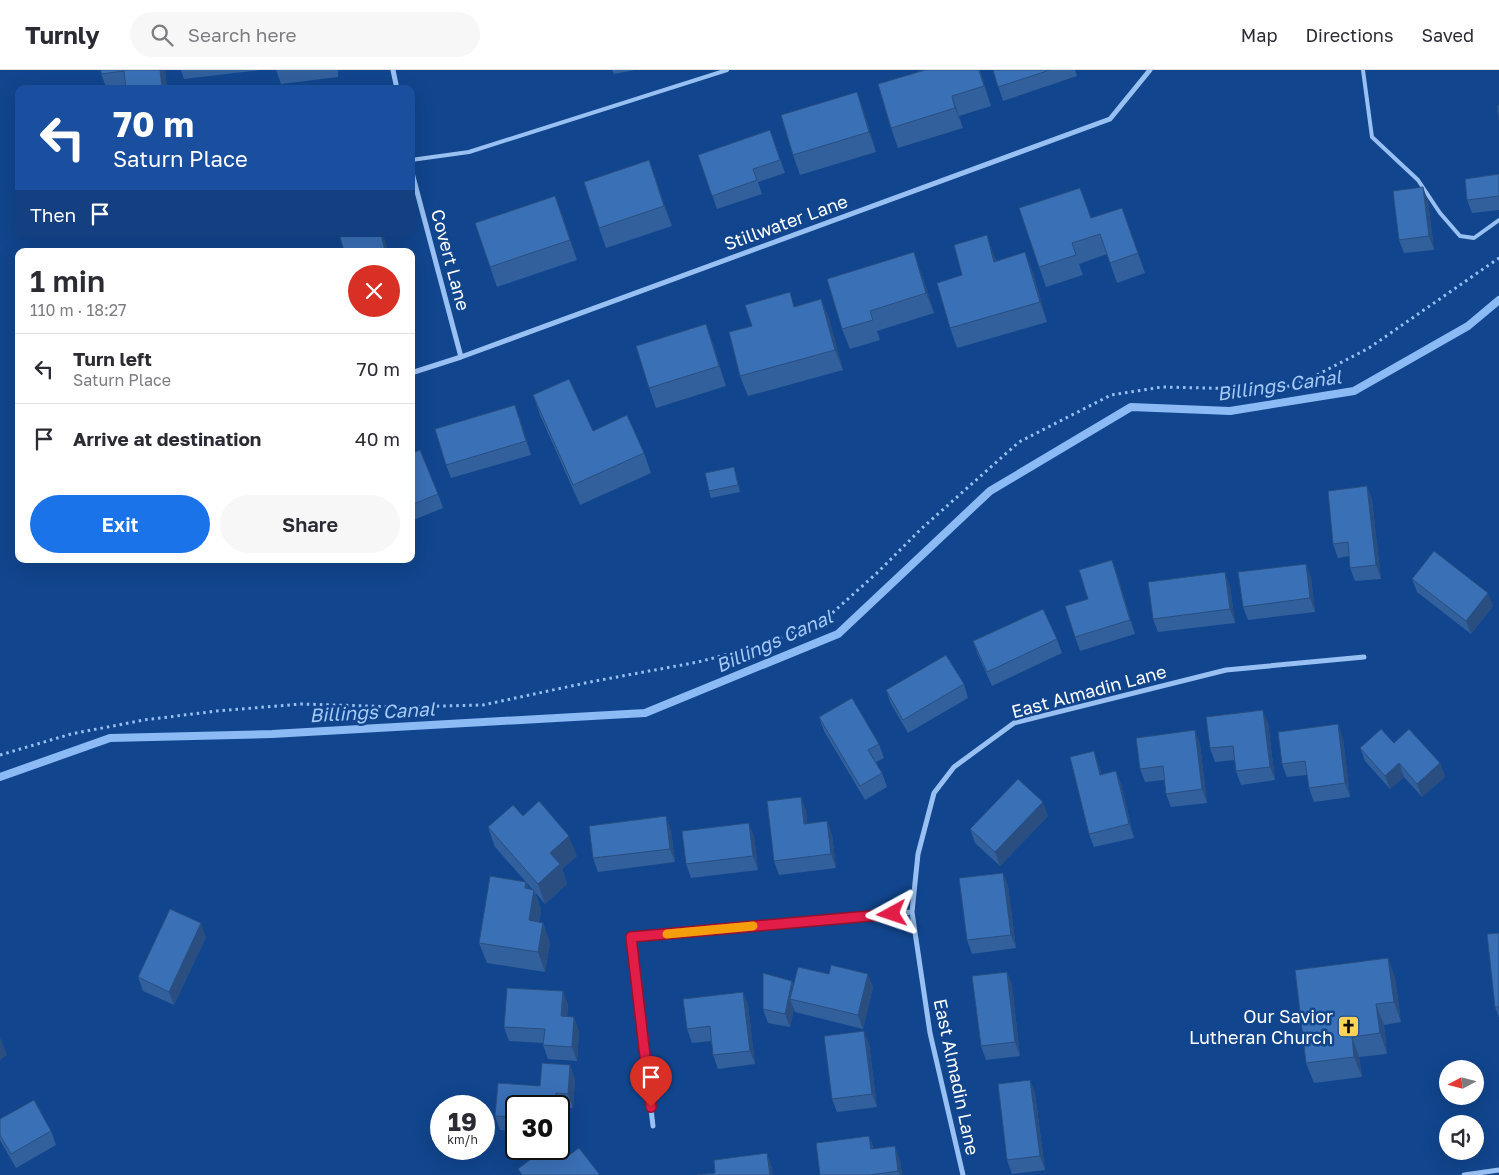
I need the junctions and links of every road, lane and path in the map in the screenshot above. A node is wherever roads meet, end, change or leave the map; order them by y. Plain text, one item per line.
1 (393, 70) edge
2 (727, 70) edge
3 (1150, 70) edge
4 (1363, 70) edge
5 (396, 85) edge
6 (415, 159) edge
7 (415, 184) edge
8 (1499, 220) edge
9 (1499, 258) edge
10 (461, 357) junction
11 (415, 372) edge
12 (1364, 657) dead end
13 (0, 755) edge
14 (912, 912) junction
15 (653, 1126) dead end
16 (1499, 1170) edge
17 (962, 1175) edge
18 (1464, 1175) edge

1 - 5 street
2 - 6 lane
3 - 10 street, Stillwater Lane
4 - 8 lane
7 - 10 street, Covert Lane
9 - 13 path
10 - 11 street, Stillwater Lane
12 - 14 street, East Almadin Lane
14 - 15 street
14 - 17 street, East Almadin Lane
16 - 18 street

